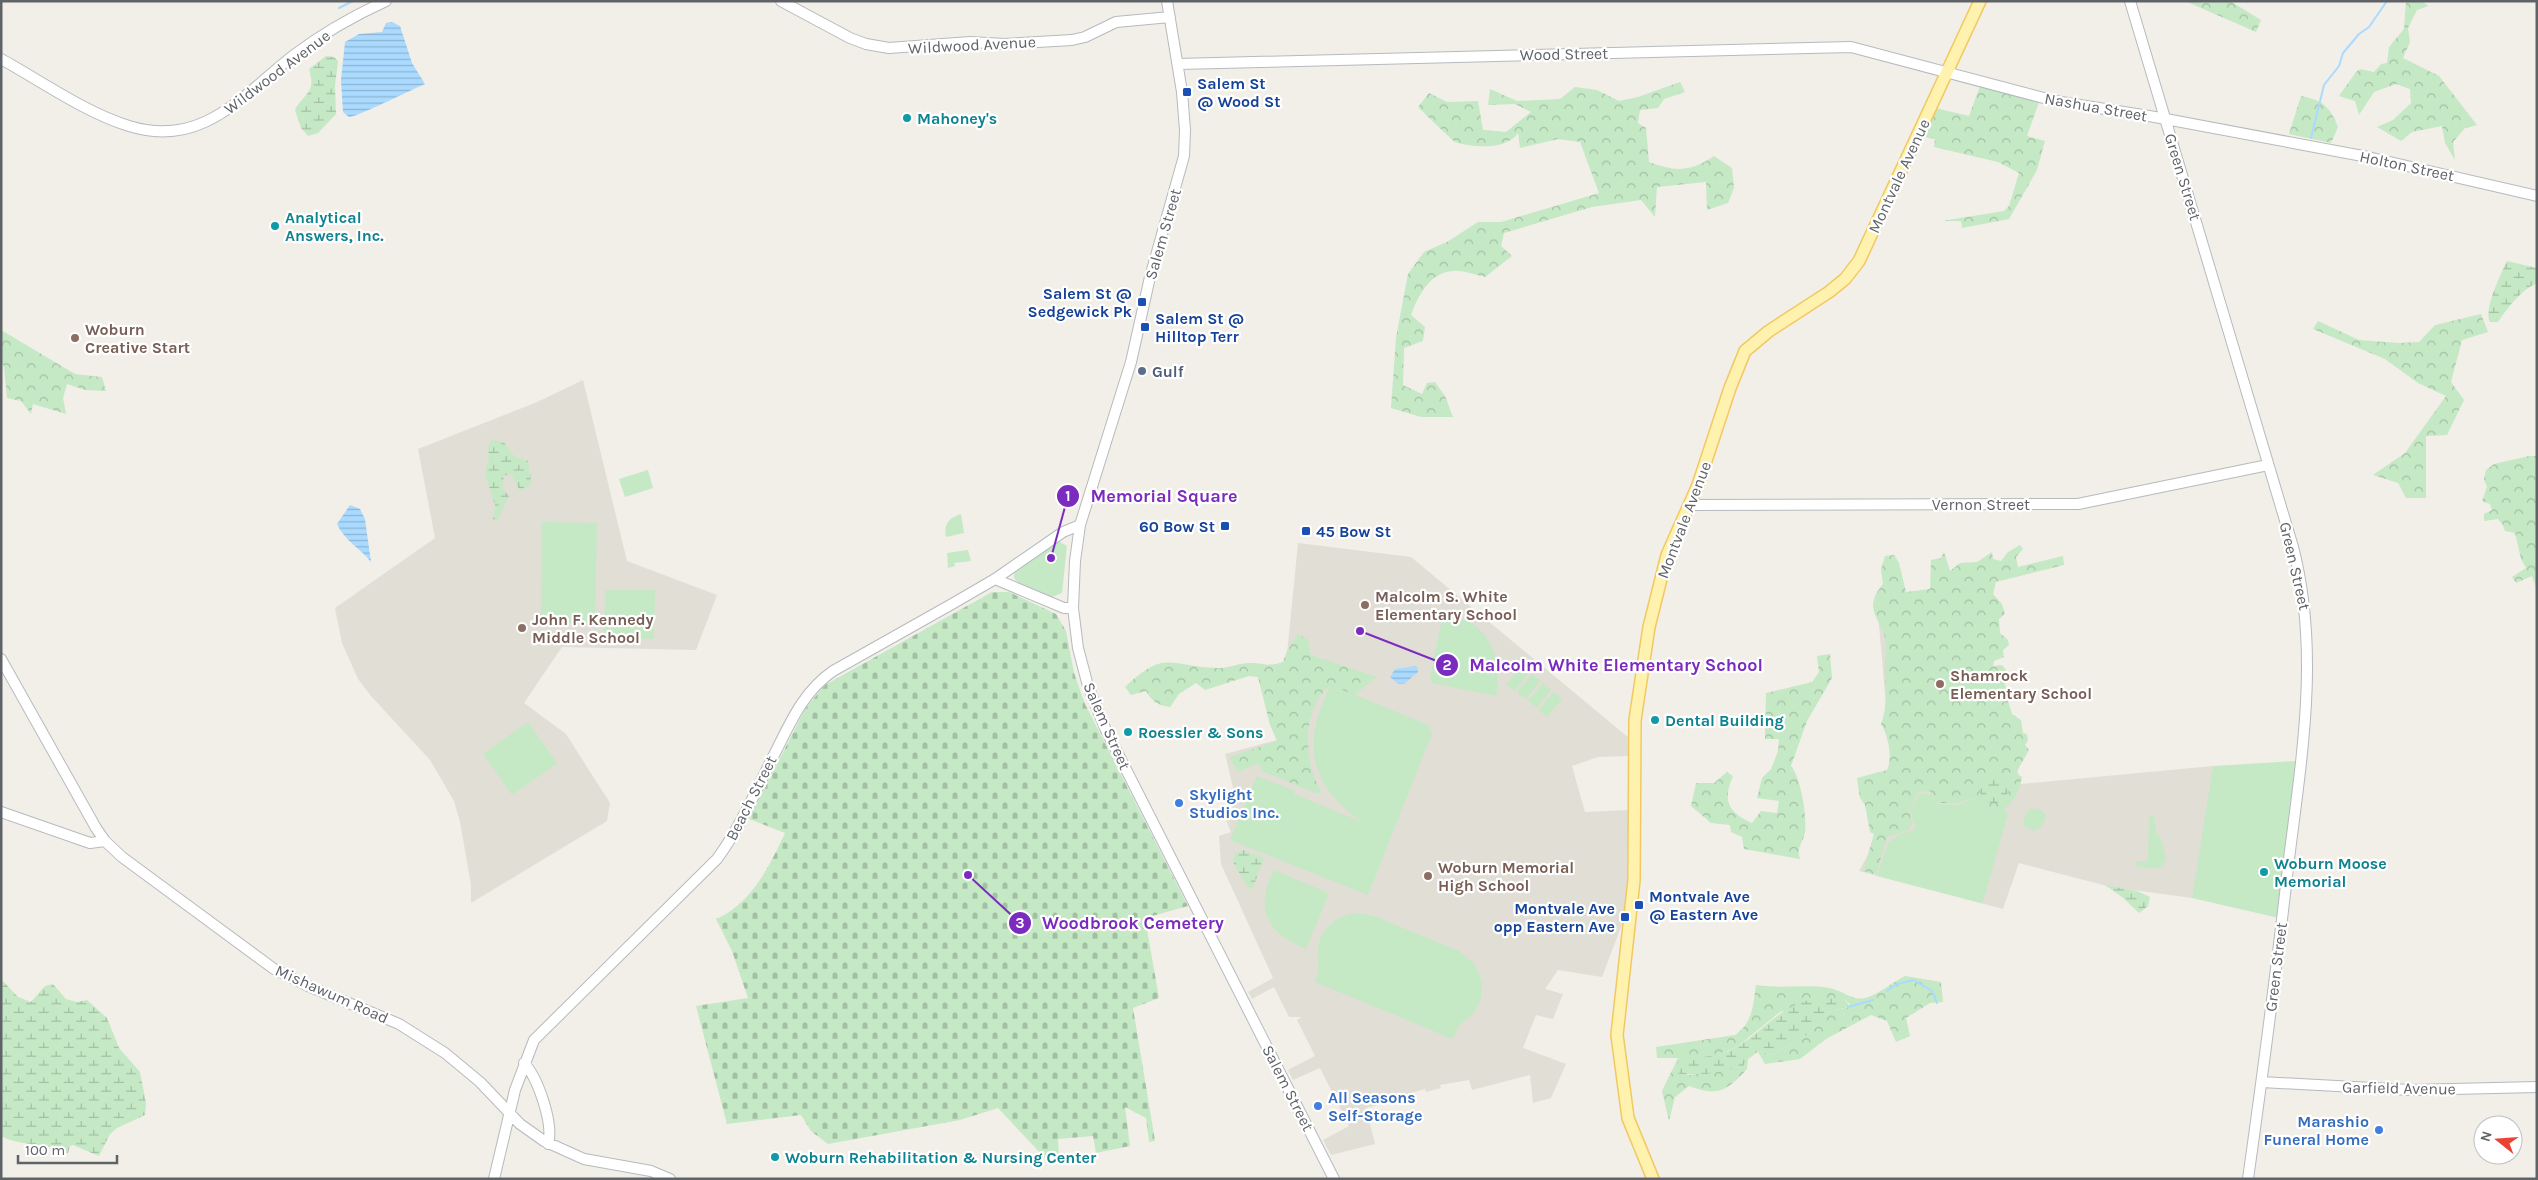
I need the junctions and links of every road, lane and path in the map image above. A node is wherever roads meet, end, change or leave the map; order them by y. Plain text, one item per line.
1 (386, 1) edge
2 (781, 1) edge
3 (1167, 1) edge
4 (1980, 1) edge
5 (2130, 1) edge
6 (1170, 17) junction
7 (1, 59) edge
8 (1178, 64) junction
9 (1948, 72) junction
10 (2164, 119) junction
11 (2276, 140) joint
12 (2537, 196) edge
13 (2268, 465) junction
14 (1689, 505) junction
15 (1080, 525) junction
16 (994, 579) junction
17 (1073, 608) junction
18 (1, 659) edge
19 (1, 812) edge
20 (105, 841) junction
21 (524, 1063) junction
22 (2262, 1082) junction
23 (2537, 1087) edge
24 (509, 1114) junction
25 (548, 1144) junction
26 (494, 1179) edge
27 (670, 1179) edge
28 (1334, 1179) edge
29 (1653, 1179) edge
30 (2248, 1179) edge

1 - 7 street, Wildwood Avenue
2 - 6 street, Wildwood Avenue
3 - 6 street, Salem Street
4 - 9 main road, Montvale Avenue
5 - 10 street, Green Street
6 - 8 street, Salem Street
8 - 9 street, Wood Street
8 - 15 street, Salem Street
9 - 10 street, Nashua Street
9 - 14 main road, Montvale Avenue
10 - 11 street, Nashua Street
10 - 13 street, Green Street
11 - 12 street, Holton Street
13 - 14 street, Vernon Street
13 - 22 street, Green Street
14 - 29 main road, Montvale Avenue
15 - 16 street, Beach Street
15 - 17 street, Salem Street
16 - 17 street
16 - 21 street, Beach Street
17 - 28 street, Salem Street
18 - 20 street, Mishawum Road
19 - 20 street
20 - 24 street, Mishawum Road
21 - 24 street, Beach Street
21 - 25 street
22 - 23 street, Garfield Avenue
22 - 30 street, Green Street
24 - 25 street, Mishawum Road
24 - 26 street, Beach Street
25 - 27 street, Mishawum Road

